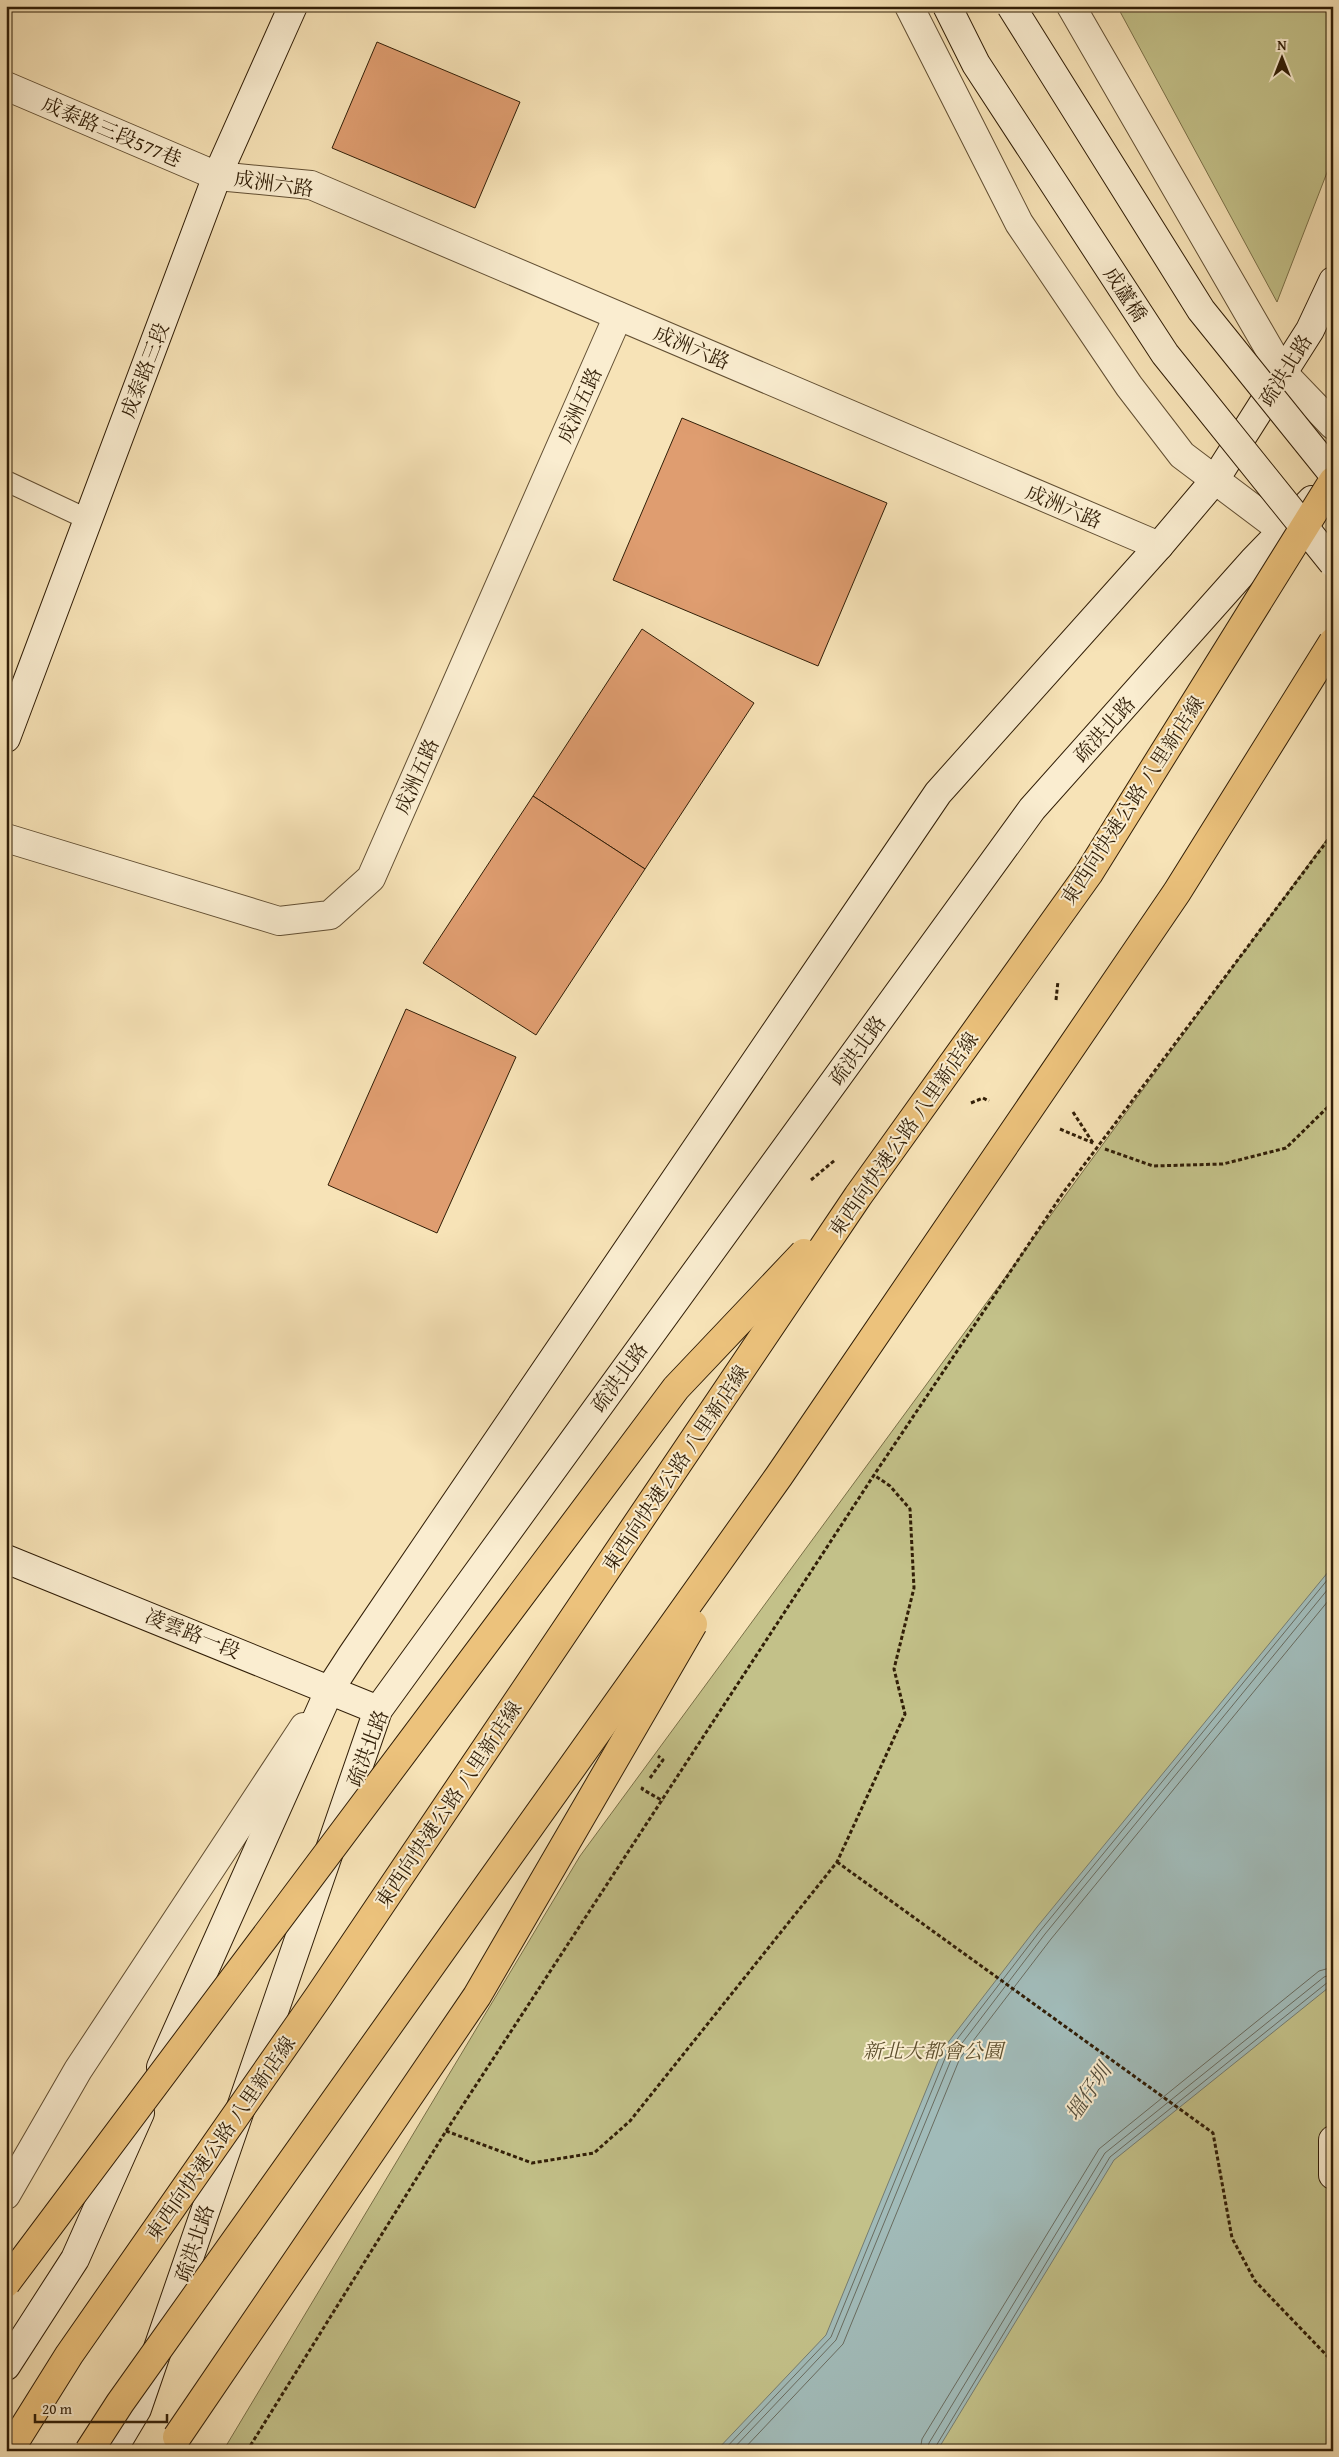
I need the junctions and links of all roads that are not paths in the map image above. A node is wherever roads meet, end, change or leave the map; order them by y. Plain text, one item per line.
1 (293, 6) edge
2 (908, 6) edge
3 (947, 6) edge
4 (1011, 6) edge
5 (1071, 6) edge
6 (6, 86) edge
7 (217, 176) junction
8 (1333, 281) edge
9 (618, 316) junction
10 (1283, 373) junction
11 (1333, 426) edge
12 (1333, 477) edge
13 (1214, 480) junction
14 (6, 481) edge
15 (87, 519) junction
16 (1283, 531) junction
17 (1159, 546) junction
18 (1333, 563) edge
19 (1333, 642) edge
20 (6, 738) edge
21 (6, 838) edge
22 (858, 1196) junction
23 (779, 1476) junction
24 (6, 1558) edge
25 (330, 1689) junction
26 (378, 1710) junction
27 (1333, 2140) edge
28 (1333, 2175) edge
29 (6, 2195) edge
30 (6, 2283) edge
31 (6, 2366) edge
32 (137, 2409) junction
33 (177, 2437) dead end
34 (9, 2451) edge
35 (89, 2451) edge
36 (112, 2451) edge
37 (128, 2451) edge

1 - 7 street, 成泰路三段
2 - 13 street
3 - 18 street, 成蘆橋, bridge
4 - 12 street, bridge
5 - 10 street
6 - 7 street, 成泰路三段577巷
7 - 9 street, 成洲六路
7 - 15 street, 成泰路三段
8 - 10 street, 疏洪北路
9 - 17 street, 成洲六路
9 - 21 street, 成洲五路
10 - 11 street
10 - 13 street, 疏洪北路
12 - 16 street, 疏洪北路
12 - 22 highway, 東西向快速公路 八里新店線, bridge
13 - 16 street
13 - 17 street, 疏洪北路
14 - 15 lane
15 - 20 street, 成泰路三段
16 - 26 street, 疏洪北路
17 - 25 street, 疏洪北路
19 - 23 highway, bridge
22 - 30 highway, bridge
22 - 34 highway, 東西向快速公路 八里新店線, bridge
23 - 33 highway, bridge
23 - 35 highway, bridge
24 - 25 street, 凌雲路一段
25 - 26 street, 凌雲路一段
25 - 29 street, 疏洪北路
25 - 31 street, 疏洪北路
26 - 32 street, 疏洪北路
27 - 28 street
32 - 36 street, 疏洪北路
32 - 37 lane, 疏洪北路

